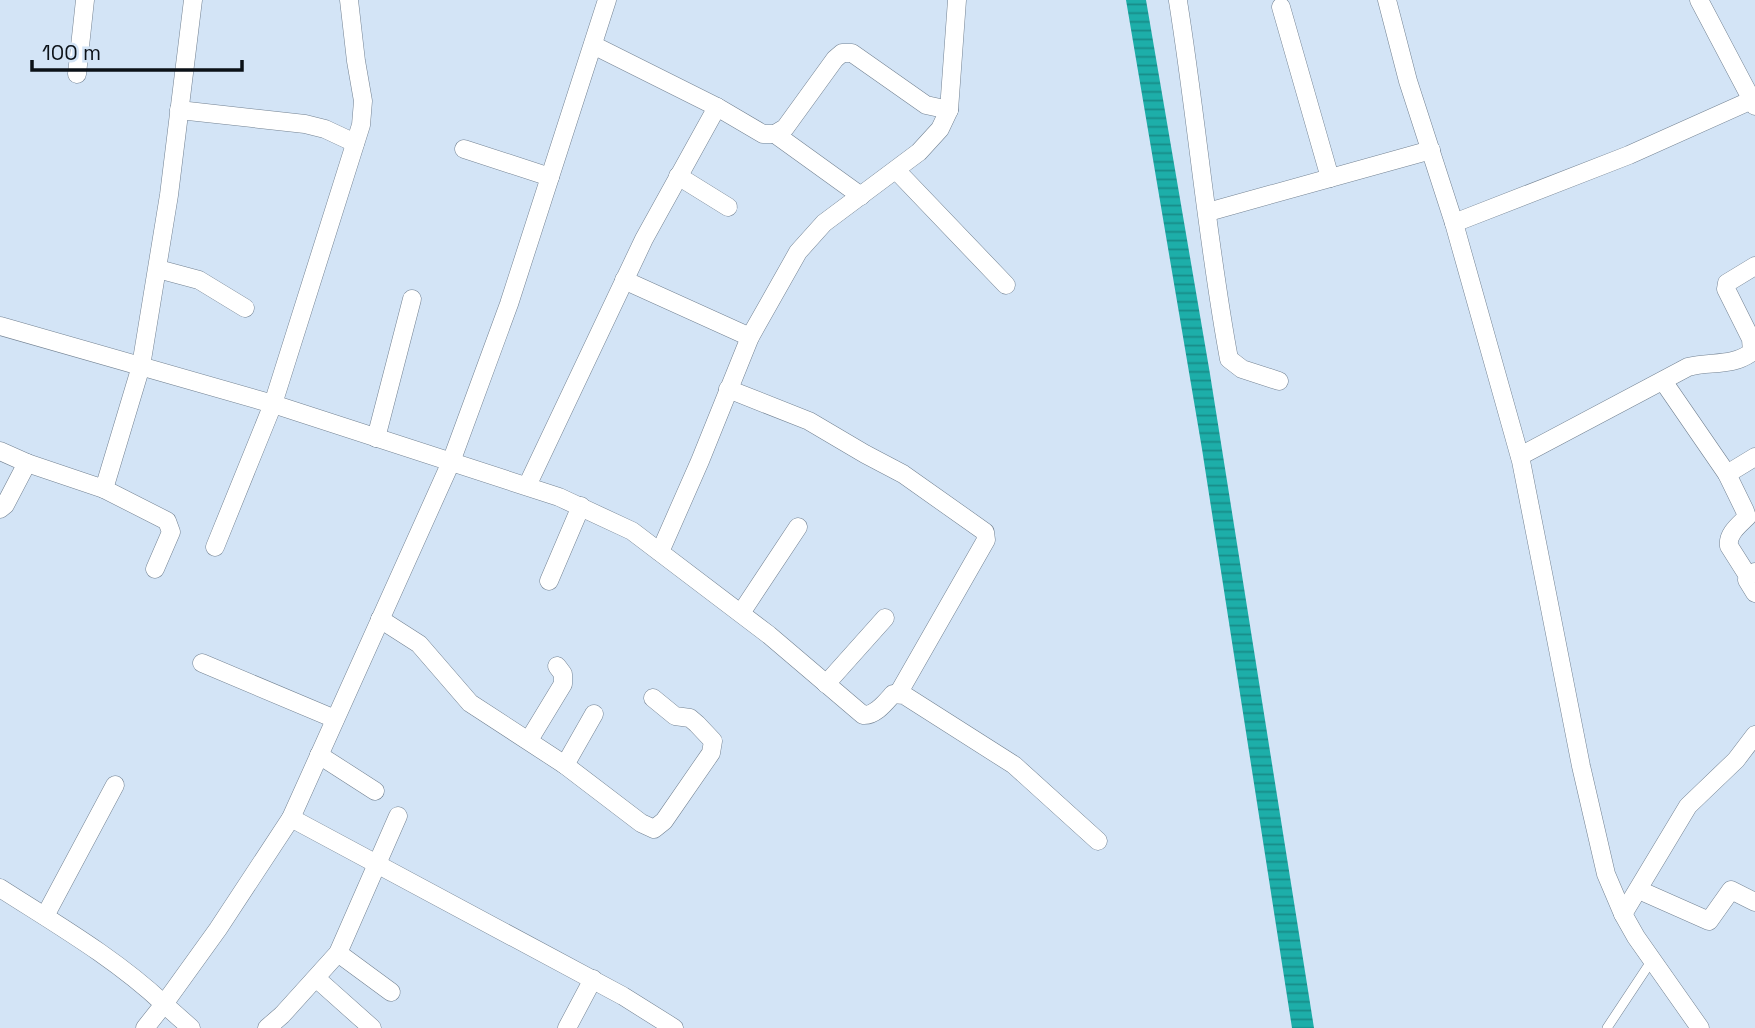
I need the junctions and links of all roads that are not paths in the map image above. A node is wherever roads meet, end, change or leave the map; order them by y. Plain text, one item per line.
1 (85, 0) edge
2 (193, 0) edge
3 (349, 0) edge
4 (607, 0) edge
5 (957, 0) edge
6 (1387, 0) edge
7 (1699, 0) edge
8 (1178, 1) edge
9 (1281, 7) dead end
10 (593, 45) junction
11 (77, 74) dead end
12 (1754, 103) edge
13 (717, 107) junction
14 (179, 110) junction
15 (949, 110) junction
16 (775, 134) junction
17 (355, 143) junction
18 (464, 149) dead end
19 (1431, 150) junction
20 (896, 170) junction
21 (678, 176) junction
22 (550, 177) junction
23 (1330, 178) junction
24 (861, 196) junction
25 (727, 207) dead end
26 (1208, 212) junction
27 (1454, 223) junction
28 (1755, 266) edge
29 (158, 269) junction
30 (624, 280) junction
31 (1006, 285) dead end
32 (412, 299) dead end
33 (245, 308) dead end
34 (0, 326) edge
35 (750, 337) junction
36 (141, 366) junction
37 (1279, 381) dead end
38 (1664, 381) junction
39 (728, 389) junction
40 (273, 404) junction
41 (376, 438) junction
42 (0, 451) edge
43 (1520, 456) junction
44 (1755, 457) edge
45 (451, 462) junction
46 (27, 463) junction
47 (1727, 474) junction
48 (527, 486) junction
49 (104, 488) junction
50 (580, 506) junction
51 (0, 509) edge
52 (1751, 515) edge
53 (798, 527) dead end
54 (215, 547) dead end
55 (660, 552) junction
56 (155, 569) dead end
57 (1753, 580) edge
58 (550, 581) dead end
59 (741, 613) junction
60 (886, 618) dead end
61 (380, 619) junction
62 (202, 663) dead end
63 (557, 666) dead end
64 (826, 684) junction
65 (898, 694) junction
66 (653, 698) dead end
67 (593, 714) dead end
68 (335, 719) junction
69 (529, 740) junction
70 (1754, 740) edge
71 (319, 755) junction
72 (565, 765) junction
73 (115, 785) dead end
74 (375, 791) dead end
75 (398, 816) dead end
76 (291, 818) junction
77 (1098, 841) dead end
78 (376, 864) junction
79 (0, 888) edge
80 (1639, 890) junction
81 (1755, 902) edge
82 (1623, 914) junction
83 (45, 916) junction
84 (338, 953) junction
85 (1652, 960) junction
86 (317, 979) junction
87 (593, 979) junction
88 (391, 992) dead end
89 (164, 1004) junction
90 (145, 1028) edge
91 (191, 1028) edge
92 (267, 1028) edge
93 (372, 1028) edge
94 (567, 1028) edge
95 (674, 1028) edge
96 (1607, 1028) edge
97 (1700, 1028) edge

1 - 11 street
2 - 14 street
3 - 17 street
4 - 10 street
5 - 15 street
6 - 19 street
7 - 12 street
8 - 26 street
9 - 23 street
10 - 13 street
10 - 22 street
12 - 27 street
13 - 16 street
13 - 21 street
14 - 17 street
14 - 29 street
15 - 16 street
15 - 20 street
16 - 24 street
17 - 40 street
18 - 22 street
19 - 23 street
19 - 27 street
20 - 24 street
20 - 31 street
21 - 25 street
21 - 30 street
22 - 45 street
23 - 26 street
24 - 35 street
26 - 37 street
27 - 43 street
28 - 38 street
29 - 33 street
29 - 36 street
30 - 35 street
30 - 48 street
32 - 41 street
34 - 36 street
35 - 39 street
36 - 40 street
36 - 49 street
38 - 43 street
38 - 47 street
39 - 55 street
39 - 65 street
40 - 41 street
40 - 54 street
41 - 45 street
42 - 46 street
43 - 82 street
44 - 47 street
45 - 48 street
45 - 61 street
46 - 49 street
46 - 51 street
47 - 52 street
48 - 50 street
49 - 56 street
50 - 55 street
50 - 58 street
52 - 57 street
53 - 59 street
55 - 59 street
59 - 64 street
60 - 64 street
61 - 68 street
61 - 69 street
62 - 68 street
63 - 69 street
64 - 65 street
65 - 77 street
66 - 72 street
67 - 72 street
68 - 71 street
69 - 72 street
70 - 80 street
71 - 74 street
71 - 76 street
73 - 83 street
75 - 78 street
76 - 78 street
76 - 89 street
78 - 84 street
78 - 87 street
79 - 83 street
80 - 81 street
80 - 82 street
82 - 85 street
83 - 89 street
84 - 86 street
84 - 88 street
85 - 96 lane
85 - 97 street
86 - 92 street
86 - 93 street
87 - 94 street
87 - 95 street
89 - 90 street
89 - 91 street

